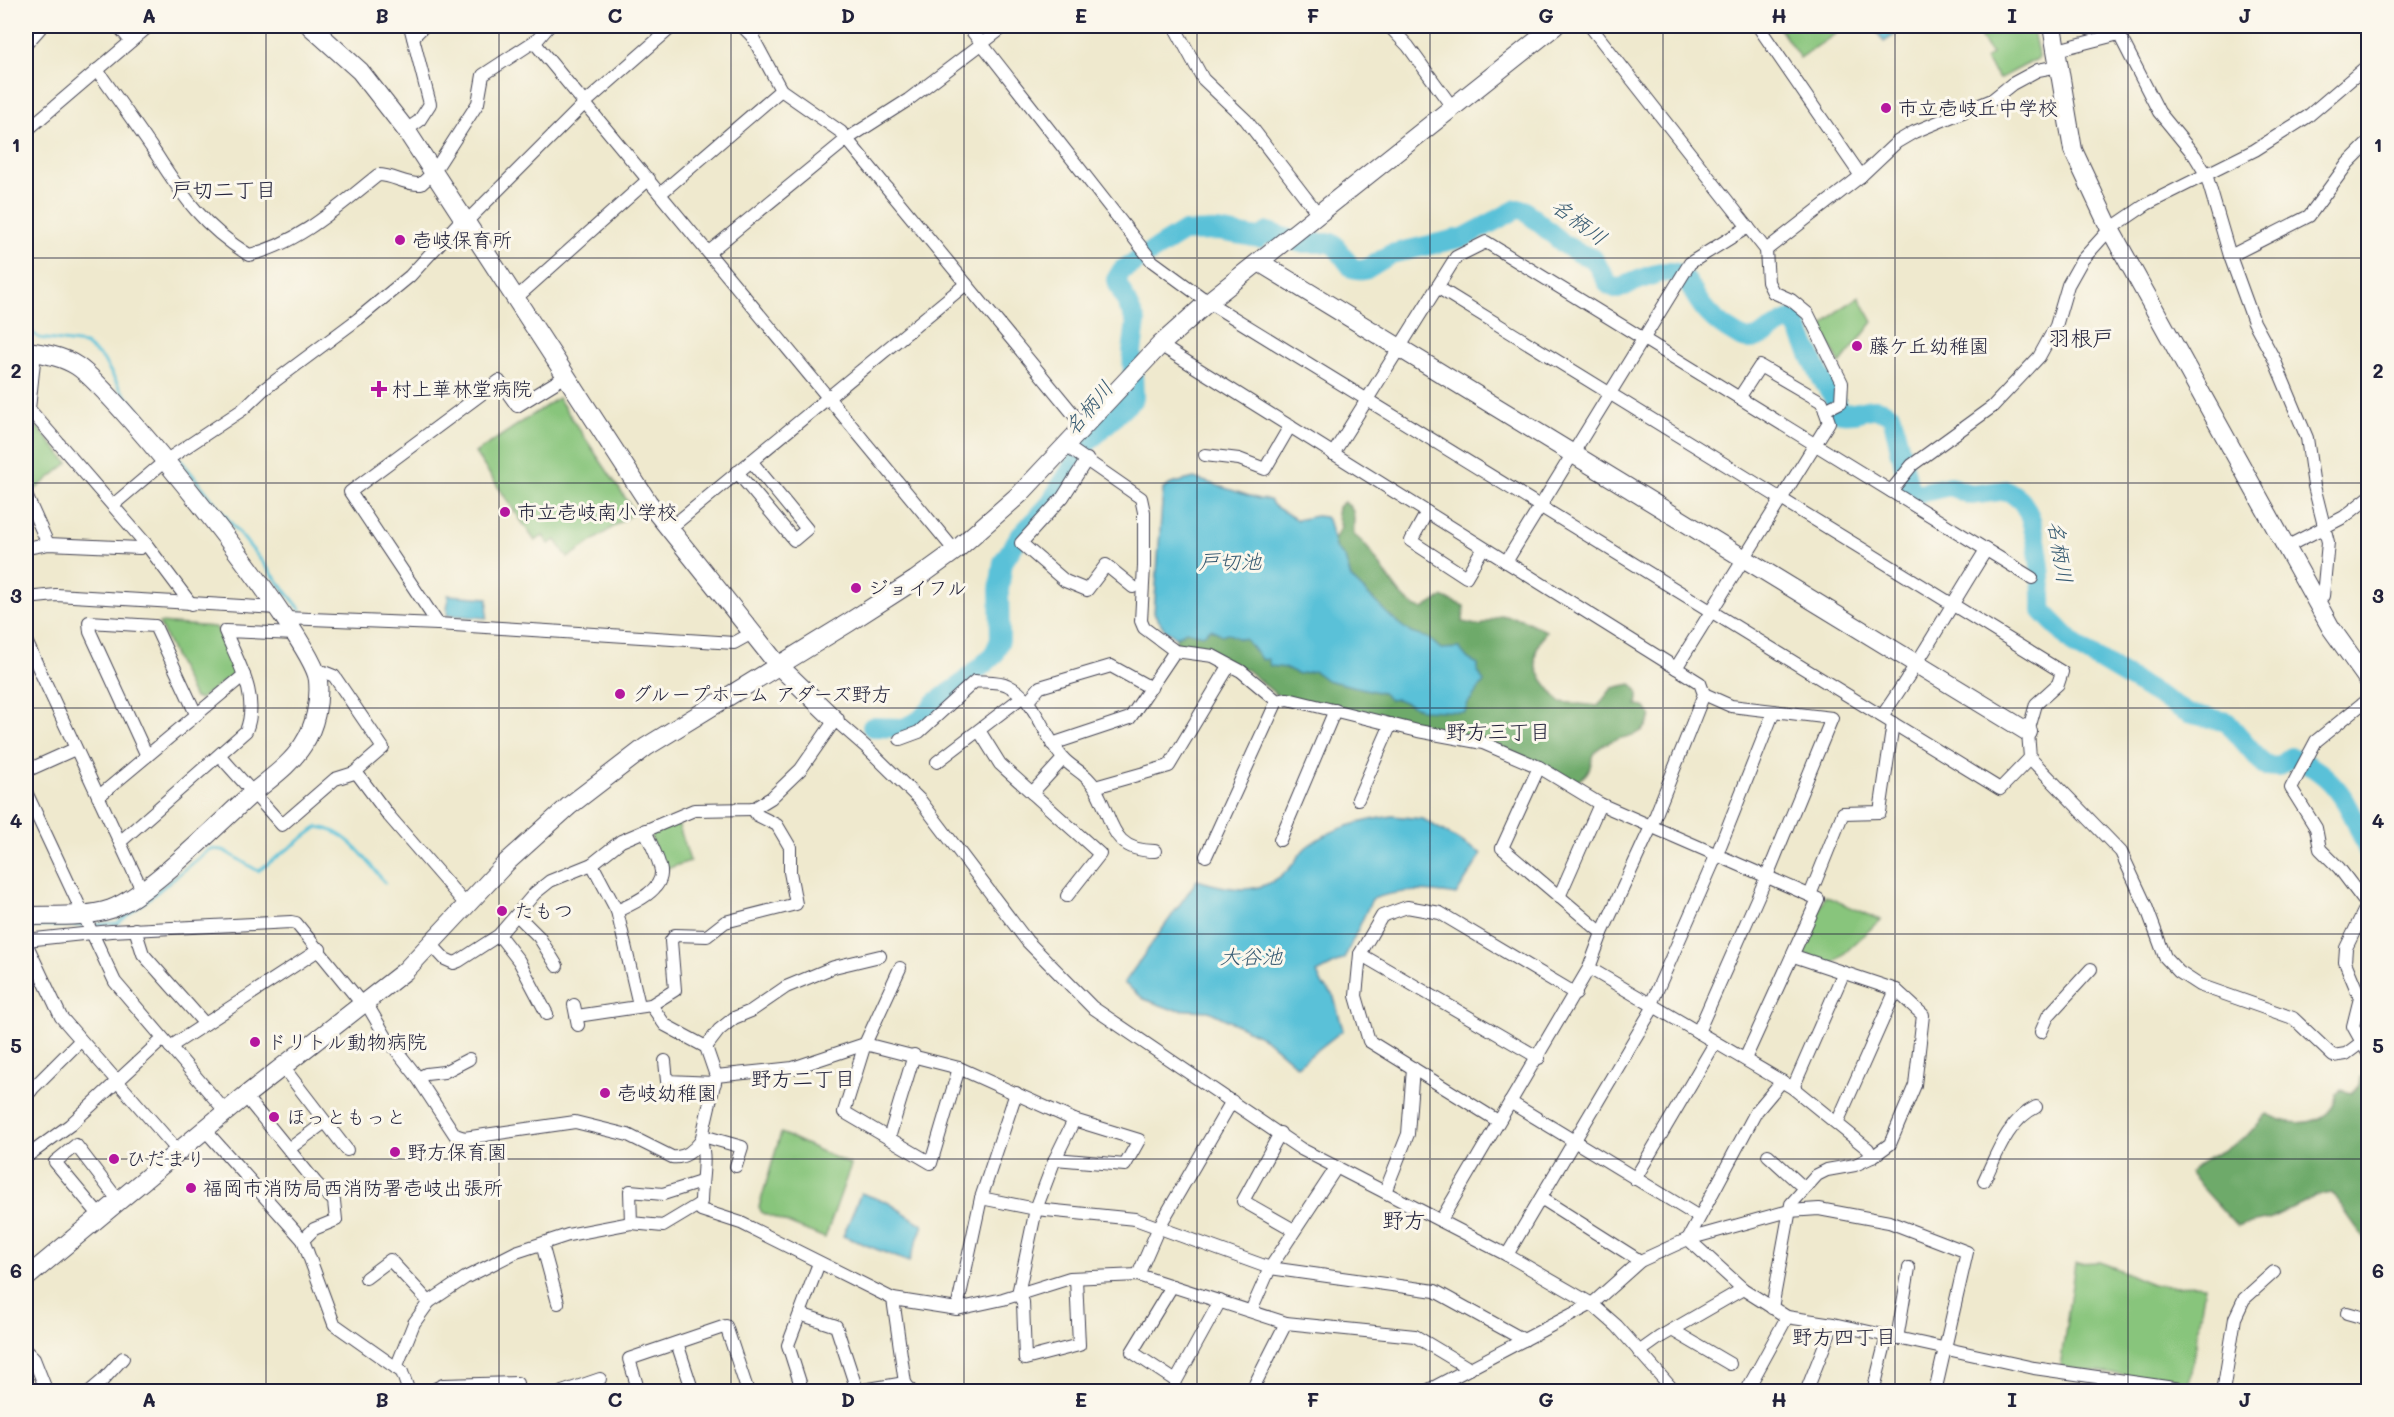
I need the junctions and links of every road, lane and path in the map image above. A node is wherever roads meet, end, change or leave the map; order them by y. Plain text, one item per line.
1 (42, 26) edge
2 (118, 26) edge
3 (149, 26) edge
4 (310, 26) edge
5 (424, 26) edge
6 (549, 26) edge
7 (673, 26) edge
8 (742, 26) edge
9 (968, 26) edge
10 (1005, 26) edge
11 (1174, 26) edge
12 (1389, 26) edge
13 (1555, 26) edge
14 (1590, 26) edge
15 (1758, 26) edge
16 (2052, 26) edge
17 (2129, 26) edge
18 (411, 31) edge
19 (755, 31) edge
20 (2119, 34) junction
21 (131, 41) junction
22 (534, 42) junction
23 (26, 44) edge
24 (982, 44) junction
25 (2058, 58) junction
26 (2368, 65) edge
27 (98, 70) junction
28 (781, 90) junction
29 (585, 103) junction
30 (1452, 106) junction
31 (406, 129) junction
32 (26, 131) edge
33 (847, 139) junction
34 (2368, 143) edge
35 (433, 173) junction
36 (2206, 174) junction
37 (1861, 176) junction
38 (649, 179) junction
39 (660, 194) junction
40 (1315, 218) junction
41 (464, 220) junction
42 (1748, 227) junction
43 (2110, 229) junction
44 (1766, 250) junction
45 (709, 252) junction
46 (2230, 256) junction
47 (1259, 262) junction
48 (966, 284) junction
49 (1437, 288) junction
50 (515, 299) junction
51 (1208, 303) junction
52 (1643, 339) junction
53 (1160, 345) junction
54 (1402, 347) junction
55 (30, 352) edge
56 (566, 376) junction
57 (1608, 393) junction
58 (827, 398) junction
59 (1739, 398) junction
60 (1368, 399) junction
61 (27, 409) edge
62 (1825, 410) junction
63 (1290, 426) junction
64 (1084, 427) junction
65 (1815, 444) junction
66 (1076, 452) junction
67 (1573, 452) junction
68 (1333, 453) junction
69 (1204, 455) dead end
70 (171, 457) junction
71 (751, 461) junction
72 (737, 472) junction
73 (1891, 492) junction
74 (26, 495) edge
75 (2368, 498) edge
76 (1781, 500) junction
77 (113, 505) junction
78 (1539, 505) junction
79 (1427, 513) junction
80 (669, 529) junction
81 (2323, 529) junction
82 (48, 544) junction
83 (146, 544) junction
84 (2288, 546) junction
85 (26, 548) edge
86 (1483, 548) junction
87 (1986, 550) junction
88 (955, 551) junction
89 (1743, 557) junction
90 (1506, 562) junction
91 (2032, 578) dead end
92 (1133, 587) dead end
93 (26, 598) edge
94 (2317, 600) junction
95 (191, 604) junction
96 (1951, 604) junction
97 (1712, 611) junction
98 (281, 613) junction
99 (438, 624) junction
100 (752, 633) junction
101 (296, 634) junction
102 (26, 641) edge
103 (1175, 651) junction
104 (1918, 664) junction
105 (778, 665) junction
106 (1229, 666) junction
107 (1676, 668) junction
108 (244, 675) junction
109 (317, 675) junction
110 (2368, 680) edge
111 (1151, 688) junction
112 (1704, 694) junction
113 (1025, 699) junction
114 (2368, 699) edge
115 (1277, 701) junction
116 (1335, 710) junction
117 (1774, 711) junction
118 (196, 714) junction
119 (1882, 716) junction
120 (835, 720) junction
121 (1893, 723) junction
122 (1391, 724) junction
123 (980, 732) junction
124 (2028, 732) junction
125 (900, 739) dead end
126 (1052, 744) junction
127 (75, 749) junction
128 (147, 756) junction
129 (220, 756) junction
130 (2030, 758) junction
131 (1064, 759) junction
132 (938, 762) dead end
133 (1539, 767) junction
134 (26, 771) edge
135 (356, 772) junction
136 (1095, 787) junction
137 (26, 792) edge
138 (252, 793) junction
139 (1032, 793) junction
140 (98, 797) junction
141 (1358, 799) dead end
142 (1600, 804) junction
143 (753, 809) junction
144 (1651, 827) junction
145 (645, 830) junction
146 (1280, 840) dead end
147 (120, 842) junction
148 (1155, 851) dead end
149 (1718, 854) junction
150 (1206, 856) dead end
151 (592, 864) junction
152 (1767, 876) junction
153 (142, 890) junction
154 (1810, 895) junction
155 (1067, 896) dead end
156 (1559, 897) junction
157 (467, 906) junction
158 (617, 910) junction
159 (83, 914) junction
160 (517, 915) junction
161 (26, 916) edge
162 (135, 929) junction
163 (90, 933) junction
164 (1602, 933) junction
165 (499, 935) junction
166 (26, 941) edge
167 (432, 945) junction
168 (320, 948) junction
169 (1360, 954) junction
170 (880, 956) dead end
171 (1794, 956) junction
172 (557, 966) dead end
173 (900, 968) dead end
174 (1589, 968) junction
175 (2091, 969) dead end
176 (1843, 974) junction
177 (1896, 990) junction
178 (1576, 994) junction
179 (364, 1002) junction
180 (645, 1005) junction
181 (1653, 1005) junction
182 (547, 1014) dead end
183 (576, 1015) dead end
184 (205, 1024) junction
185 (1698, 1032) junction
186 (2042, 1032) dead end
187 (80, 1041) junction
188 (2362, 1042) junction
189 (167, 1043) junction
190 (1715, 1043) junction
191 (865, 1044) junction
192 (706, 1047) junction
193 (2368, 1053) edge
194 (914, 1055) junction
195 (1539, 1058) junction
196 (469, 1059) dead end
197 (1745, 1059) junction
198 (665, 1061) dead end
199 (283, 1067) junction
200 (959, 1068) junction
201 (1413, 1068) junction
202 (418, 1078) junction
203 (26, 1079) edge
204 (716, 1079) junction
205 (117, 1080) junction
206 (1787, 1084) junction
207 (28, 1093) edge
208 (1016, 1093) junction
209 (245, 1096) junction
210 (1232, 1101) junction
211 (1510, 1102) junction
212 (2036, 1107) dead end
213 (226, 1112) junction
214 (1074, 1120) junction
215 (1498, 1121) junction
216 (325, 1122) junction
217 (1838, 1123) junction
218 (205, 1130) junction
219 (1280, 1133) junction
220 (702, 1138) junction
221 (889, 1138) junction
222 (1574, 1143) junction
223 (289, 1149) junction
224 (347, 1150) dead end
225 (179, 1152) junction
226 (1768, 1155) dead end
227 (26, 1157) edge
228 (1872, 1157) junction
229 (1055, 1159) junction
230 (736, 1166) dead end
231 (1336, 1168) junction
232 (1635, 1179) junction
233 (1984, 1181) dead end
234 (701, 1182) junction
235 (1804, 1188) junction
236 (1385, 1192) junction
237 (981, 1198) junction
238 (1541, 1198) junction
239 (118, 1200) junction
240 (698, 1205) junction
241 (1036, 1209) junction
242 (1789, 1210) junction
243 (100, 1216) junction
244 (1699, 1217) junction
245 (1441, 1220) junction
246 (630, 1223) junction
247 (1159, 1227) junction
248 (1294, 1230) junction
249 (1688, 1239) junction
250 (303, 1240) junction
251 (542, 1244) junction
252 (1508, 1255) junction
253 (1640, 1261) junction
254 (819, 1263) junction
255 (1270, 1268) junction
256 (1909, 1268) dead end
257 (2274, 1272) dead end
258 (1138, 1275) junction
259 (26, 1278) edge
260 (366, 1278) dead end
261 (1076, 1278) junction
262 (1172, 1286) junction
263 (1743, 1289) junction
264 (1018, 1294) junction
265 (892, 1299) junction
266 (1220, 1301) junction
267 (429, 1302) junction
268 (558, 1303) dead end
269 (1592, 1304) junction
270 (1772, 1308) junction
271 (957, 1309) junction
272 (1251, 1311) junction
273 (2347, 1313) dead end
274 (800, 1314) junction
275 (1787, 1317) junction
276 (2368, 1319) edge
277 (1286, 1323) junction
278 (1833, 1324) junction
279 (1672, 1330) junction
280 (1892, 1337) junction
281 (1524, 1340) junction
282 (677, 1343) junction
283 (1946, 1349) junction
284 (26, 1352) edge
285 (1639, 1352) junction
286 (123, 1358) dead end
287 (1730, 1364) dead end
288 (396, 1368) junction
289 (1470, 1369) junction
290 (600, 1379) dead end
291 (517, 1383) dead end
292 (493, 1387) edge
293 (908, 1387) edge
294 (2130, 1387) edge
295 (854, 1391) edge
296 (47, 1392) edge
297 (88, 1392) edge
298 (409, 1392) edge
299 (437, 1392) edge
300 (562, 1392) edge
301 (639, 1392) edge
302 (693, 1392) edge
303 (748, 1392) edge
304 (803, 1392) edge
305 (1251, 1392) edge
306 (1425, 1392) edge
307 (1675, 1392) edge
308 (1746, 1392) edge
309 (1806, 1392) edge
310 (1873, 1392) edge
311 (1935, 1392) edge
312 (2202, 1392) edge
313 (2223, 1392) edge

1 - 23 street
2 - 21 street
3 - 21 street
4 - 31 street
5 - 18 street
6 - 22 street
7 - 29 street
8 - 19 street
9 - 24 street
10 - 24 street
11 - 40 street
12 - 30 street
13 - 30 street
14 - 42 street
15 - 37 street
16 - 25 street
17 - 20 street
18 - 31 street
19 - 28 street
20 - 25 street
20 - 36 street
21 - 27 street
22 - 29 street
22 - 35 street
24 - 33 street
24 - 51 street
25 - 37 street
25 - 43 street
26 - 36 street
27 - 32 street
27 - 35 street
28 - 33 street
28 - 39 street
29 - 38 street
29 - 41 street
30 - 40 street
31 - 35 street
33 - 45 street
33 - 48 street
34 - 46 street
35 - 41 street
36 - 43 street
36 - 46 street
37 - 44 street
38 - 39 street
38 - 50 street
39 - 45 street
40 - 47 street
41 - 50 street
41 - 70 street
42 - 44 street
42 - 52 street
43 - 73 street
43 - 84 street
44 - 62 street
45 - 58 street
46 - 81 street
47 - 51 street
47 - 54 street
48 - 58 street
48 - 64 street
49 - 52 street
49 - 54 street
49 - 57 street
50 - 56 street
51 - 53 street
51 - 60 street
52 - 57 street
52 - 59 street
53 - 63 street
53 - 64 street
54 - 60 street
54 - 67 street
55 - 61 street
55 - 70 street
56 - 80 street
56 - 99 street
57 - 67 street
57 - 76 street
58 - 71 street
58 - 88 street
59 - 62 street
59 - 65 street
60 - 68 street
60 - 78 street
61 - 77 street
62 - 65 street
63 - 68 street
63 - 69 street
64 - 66 street
65 - 73 street
65 - 76 street
66 - 88 street
66 - 92 street
66 - 103 street
67 - 78 street
67 - 89 street
68 - 79 street
70 - 77 street
70 - 98 street
71 - 72 street
71 - 72 street
72 - 80 street
73 - 87 street
74 - 82 street
75 - 81 street
76 - 89 street
76 - 96 street
77 - 83 street
78 - 90 street
78 - 97 street
79 - 86 street
79 - 86 street
80 - 100 street
81 - 84 street
81 - 94 street
82 - 83 street
82 - 85 street
83 - 95 street
84 - 94 street
86 - 90 street
87 - 91 street
87 - 96 street
88 - 105 street
89 - 97 street
89 - 104 street
90 - 107 street
93 - 95 street
94 - 110 street
95 - 98 street
96 - 104 street
96 - 124 street
97 - 107 street
97 - 119 street
98 - 99 street
98 - 101 street
99 - 100 street
100 - 105 street
101 - 108 street
101 - 109 street
102 - 127 street
103 - 106 street
103 - 111 street
104 - 119 street
104 - 124 street
105 - 120 street
105 - 157 street
106 - 115 street
106 - 136 street
107 - 112 street
108 - 118 street
108 - 129 street
109 - 135 street
109 - 138 street
111 - 113 street
111 - 126 street
112 - 117 street
112 - 144 street
113 - 123 street
113 - 125 street
113 - 126 street
114 - 188 street
115 - 116 street
115 - 150 street
116 - 122 street
116 - 146 street
117 - 149 street
117 - 152 street
118 - 128 street
118 - 128 street
119 - 121 street
120 - 143 street
120 - 210 street
121 - 130 street
121 - 154 street
122 - 133 street
122 - 141 street
123 - 132 street
123 - 139 street
124 - 130 street
126 - 131 street
127 - 134 street
127 - 140 street
128 - 140 street
129 - 138 street
129 - 147 street
130 - 188 street
131 - 136 street
131 - 139 street
133 - 142 street
133 - 156 street
135 - 138 street
135 - 157 street
136 - 148 street
137 - 159 street
138 - 153 street
139 - 155 street
140 - 147 street
142 - 144 street
142 - 156 street
143 - 145 street
143 - 180 street
144 - 149 street
144 - 164 street
145 - 151 street
145 - 158 street
147 - 153 street
149 - 152 street
149 - 181 street
151 - 158 street
151 - 160 street
152 - 154 street
152 - 185 street
153 - 159 street
154 - 171 street
156 - 164 street
157 - 167 street
158 - 180 street
159 - 161 street
159 - 163 street
160 - 165 street
160 - 172 street
162 - 163 street
162 - 168 street
162 - 184 street
163 - 166 street
163 - 189 street
164 - 174 street
165 - 167 street
165 - 182 street
166 - 187 street
167 - 179 street
168 - 179 street
168 - 184 street
169 - 178 street
169 - 195 street
169 - 201 street
170 - 192 street
171 - 176 street
171 - 197 street
173 - 191 street
174 - 178 street
174 - 181 street
175 - 186 street
176 - 177 street
176 - 206 street
177 - 217 street
177 - 228 street
178 - 195 street
179 - 199 street
179 - 202 street
180 - 183 street
180 - 192 street
181 - 185 street
181 - 222 street
184 - 189 street
185 - 190 street
187 - 205 street
187 - 207 street
188 - 193 street
189 - 205 street
189 - 213 street
190 - 197 street
190 - 232 street
191 - 194 street
191 - 204 street
191 - 221 street
192 - 204 street
194 - 200 street
194 - 221 street
195 - 211 street
196 - 202 street
197 - 206 street
198 - 204 street
199 - 209 street
199 - 216 street
200 - 208 street
200 - 221 street
201 - 215 street
201 - 236 street
202 - 220 street
203 - 207 street
204 - 220 street
205 - 225 street
205 - 227 street
206 - 217 street
206 - 244 street
208 - 214 street
208 - 237 street
209 - 213 street
209 - 223 street
210 - 219 street
210 - 247 street
211 - 215 street
211 - 222 street
212 - 233 street
213 - 218 street
214 - 229 street
214 - 229 street
215 - 245 street
216 - 223 street
216 - 224 street
217 - 228 street
218 - 225 street
218 - 250 street
219 - 231 street
219 - 248 street
220 - 230 street
220 - 234 street
222 - 232 street
222 - 238 street
223 - 250 street
225 - 239 street
226 - 235 street
228 - 235 street
229 - 241 street
231 - 236 street
231 - 248 street
232 - 244 street
234 - 240 street
234 - 246 street
235 - 242 street
236 - 245 street
237 - 241 street
237 - 271 street
238 - 252 street
238 - 253 street
239 - 243 street
239 - 243 street
240 - 246 street
240 - 254 street
241 - 247 street
241 - 264 street
242 - 249 street
242 - 270 street
242 - 283 street
243 - 259 street
244 - 249 street
245 - 252 street
246 - 251 street
247 - 255 street
247 - 258 street
248 - 255 street
249 - 253 street
249 - 263 street
250 - 288 street
251 - 267 street
251 - 268 street
252 - 269 street
253 - 269 street
254 - 265 street
254 - 274 street
255 - 272 street
255 - 281 street
256 - 280 street
257 - 313 street
258 - 261 street
258 - 262 street
260 - 267 street
261 - 264 street
261 - 264 street
262 - 266 street
262 - 266 street
263 - 270 street
263 - 279 street
264 - 271 street
265 - 271 street
265 - 293 street
266 - 272 street
267 - 288 street
269 - 281 street
269 - 285 street
270 - 275 street
272 - 277 street
273 - 276 street
274 - 295 street
274 - 304 street
275 - 278 street
275 - 308 street
277 - 289 street
277 - 305 street
278 - 280 street
278 - 309 street
279 - 285 street
279 - 287 street
280 - 283 street
280 - 310 street
281 - 289 street
282 - 301 street
282 - 302 street
282 - 303 street
283 - 294 street
283 - 311 street
284 - 296 street
285 - 307 street
286 - 297 street
288 - 298 street
289 - 306 street
290 - 300 street
291 - 292 street
292 - 299 street
293 - 295 street
294 - 312 street

